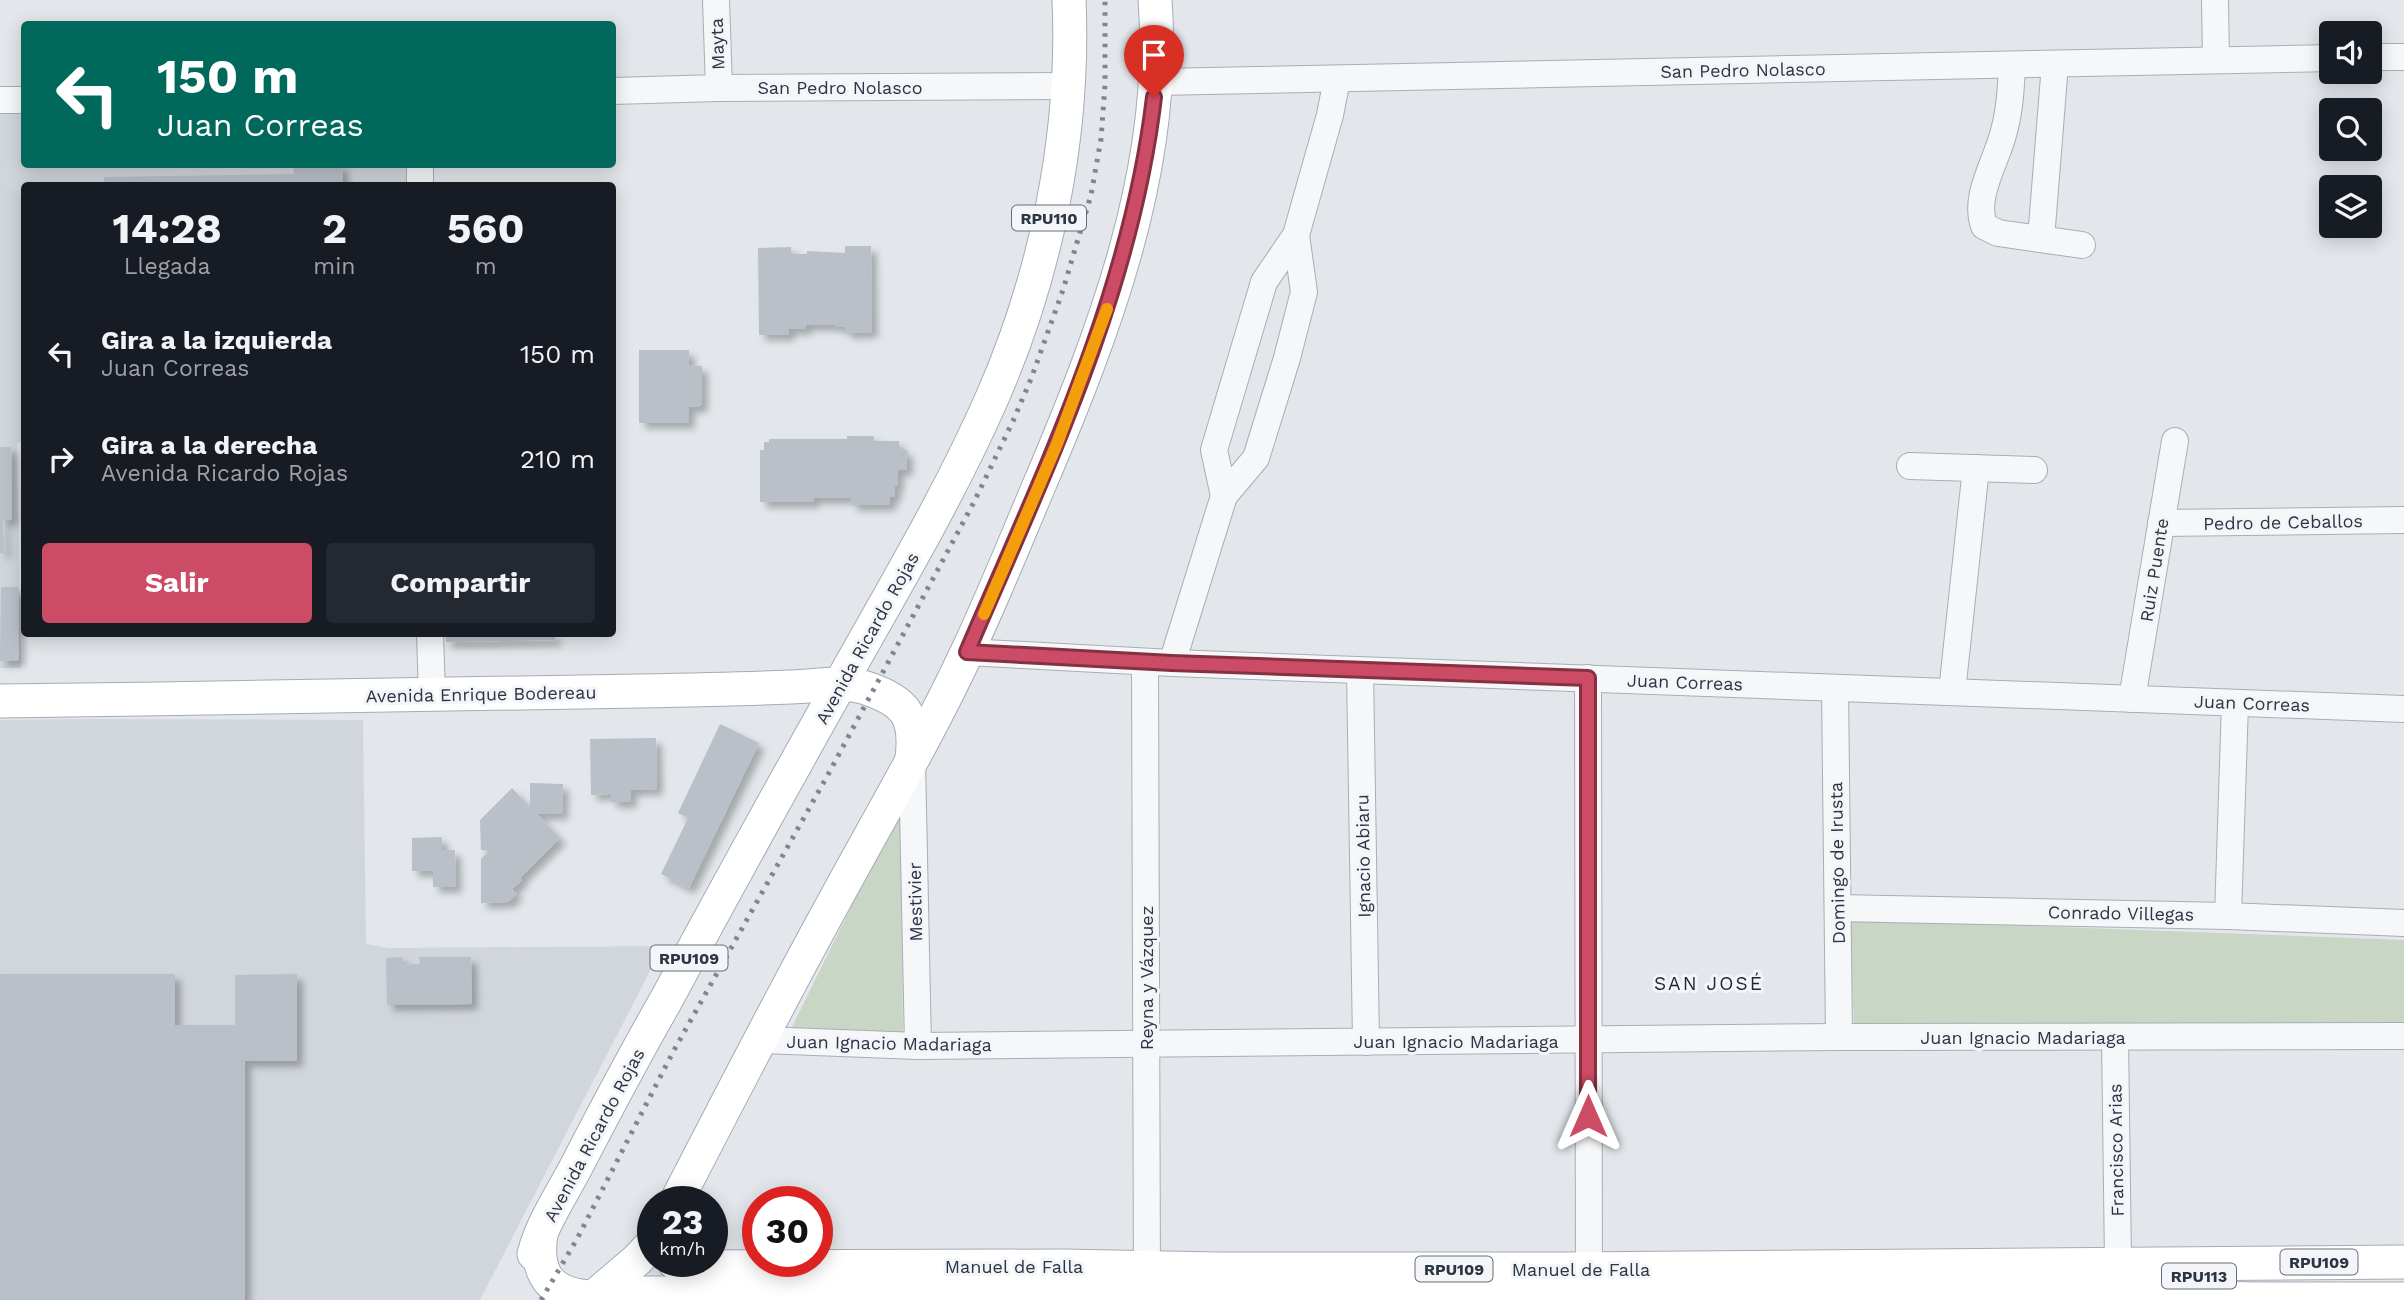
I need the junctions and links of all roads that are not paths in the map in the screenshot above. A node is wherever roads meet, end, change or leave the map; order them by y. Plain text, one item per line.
1 (716, 0) edge
2 (1069, 0) edge
3 (1155, 0) edge
4 (2215, 0) edge
5 (2382, 57) edge
6 (2404, 57) edge
7 (2319, 58) edge
8 (2216, 60) junction
9 (2055, 64) junction
10 (2012, 65) junction
11 (1337, 79) junction
12 (1156, 82) junction
13 (1068, 86) junction
14 (719, 88) junction
15 (616, 91) edge
16 (0, 100) edge
17 (21, 100) edge
18 (1296, 235) junction
19 (2041, 239) junction
20 (2082, 245) dead end
21 (2175, 441) dead end
22 (1910, 466) dead end
23 (1976, 468) junction
24 (2034, 470) dead end
25 (1224, 495) junction
26 (2404, 520) edge
27 (2161, 523) junction
28 (430, 637) edge
29 (967, 652) junction
30 (1145, 662) junction
31 (1172, 663) junction
32 (1360, 670) junction
33 (1588, 678) junction
34 (840, 684) junction
35 (1835, 688) junction
36 (1952, 692) junction
37 (432, 696) junction
38 (2132, 699) junction
39 (0, 701) edge
40 (2235, 703) junction
41 (2404, 709) edge
42 (912, 758) junction
43 (1838, 908) junction
44 (2228, 916) junction
45 (2404, 923) edge
46 (2404, 1036) edge
47 (1839, 1037) junction
48 (2115, 1037) junction
49 (759, 1040) junction
50 (1588, 1040) junction
51 (1146, 1042) junction
52 (1366, 1042) junction
53 (918, 1046) junction
54 (684, 1186) edge
55 (541, 1234) junction
56 (637, 1260) edge
57 (2404, 1262) edge
58 (2128, 1263) junction
59 (728, 1268) edge
60 (2404, 1278) edge
61 (1147, 1280) junction
62 (1589, 1282) junction
63 (1219, 1288) edge
64 (2264, 1295) edge
65 (1845, 1297) edge
66 (592, 1298) edge
67 (2404, 1298) edge
68 (547, 1300) edge

1 - 14 street, Mayta
2 - 13 main road, Avenida Ricardo Rojas / RPU110
3 - 12 main road
4 - 8 street
5 - 6 street
7 - 8 street, San Pedro Nolasco
8 - 9 street, San Pedro Nolasco
9 - 10 street, San Pedro Nolasco
9 - 19 street
10 - 11 street, San Pedro Nolasco
10 - 19 street
11 - 12 street, San Pedro Nolasco
11 - 18 street
12 - 29 main road
13 - 14 street, San Pedro Nolasco
13 - 34 main road, Avenida Ricardo Rojas / RPU110
14 - 15 street, San Pedro Nolasco
16 - 17 street
18 - 25 street
18 - 25 street
19 - 20 street
21 - 27 street, Ruiz Puente
22 - 23 street
23 - 24 street
23 - 36 street
25 - 31 street
26 - 27 street, Pedro de Ceballos
27 - 38 street, Ruiz Puente
28 - 37 street
29 - 30 street, Juan Correas
29 - 42 main road
30 - 31 street, Juan Correas
30 - 51 street, Reyna y Vázquez
31 - 32 street, Juan Correas
32 - 33 street, Juan Correas
32 - 52 street, Ignacio Abiaru
33 - 35 street, Juan Correas
33 - 50 street
34 - 37 main road, Avenida Enrique Bodereau
34 - 42 main road, Avenida Enrique Bodereau
34 - 55 main road, Avenida Ricardo Rojas / RPU109
35 - 36 street, Juan Correas
35 - 43 street, Domingo de Irusta
36 - 38 street, Juan Correas
37 - 39 main road, Avenida Enrique Bodereau
38 - 40 street, Juan Correas
40 - 41 street, Juan Correas
40 - 44 street
42 - 49 main road
42 - 53 street, Mestivier
43 - 44 street, Conrado Villegas
43 - 47 street, Domingo de Irusta
44 - 45 street, Conrado Villegas
46 - 48 street, Juan Ignacio Madariaga
47 - 48 street, Juan Ignacio Madariaga
47 - 50 street, Juan Ignacio Madariaga
48 - 58 street, Francisco Arias
49 - 53 street, Juan Ignacio Madariaga
49 - 54 main road
50 - 52 street, Juan Ignacio Madariaga
50 - 62 street
51 - 52 street, Juan Ignacio Madariaga
51 - 53 street, Juan Ignacio Madariaga
51 - 61 street, Reyna y Vázquez
55 - 66 main road, Avenida Ricardo Rojas / RPU109
55 - 68 main road, Avenida Ricardo Rojas
56 - 66 main road
57 - 58 main road, Manuel de Falla / RPU109
58 - 62 main road, Manuel de Falla / RPU109
58 - 64 main road, RPU113
59 - 61 main road, Manuel de Falla / RPU109
60 - 64 main road
61 - 63 main road, Manuel de Falla / RPU109
61 - 66 main road, Manuel de Falla / RPU109
62 - 63 main road, Manuel de Falla / RPU109
62 - 65 main road, Manuel de Falla / RPU109
64 - 65 main road, Manuel de Falla / RPU109
64 - 67 main road, Manuel de Falla / RPU109

